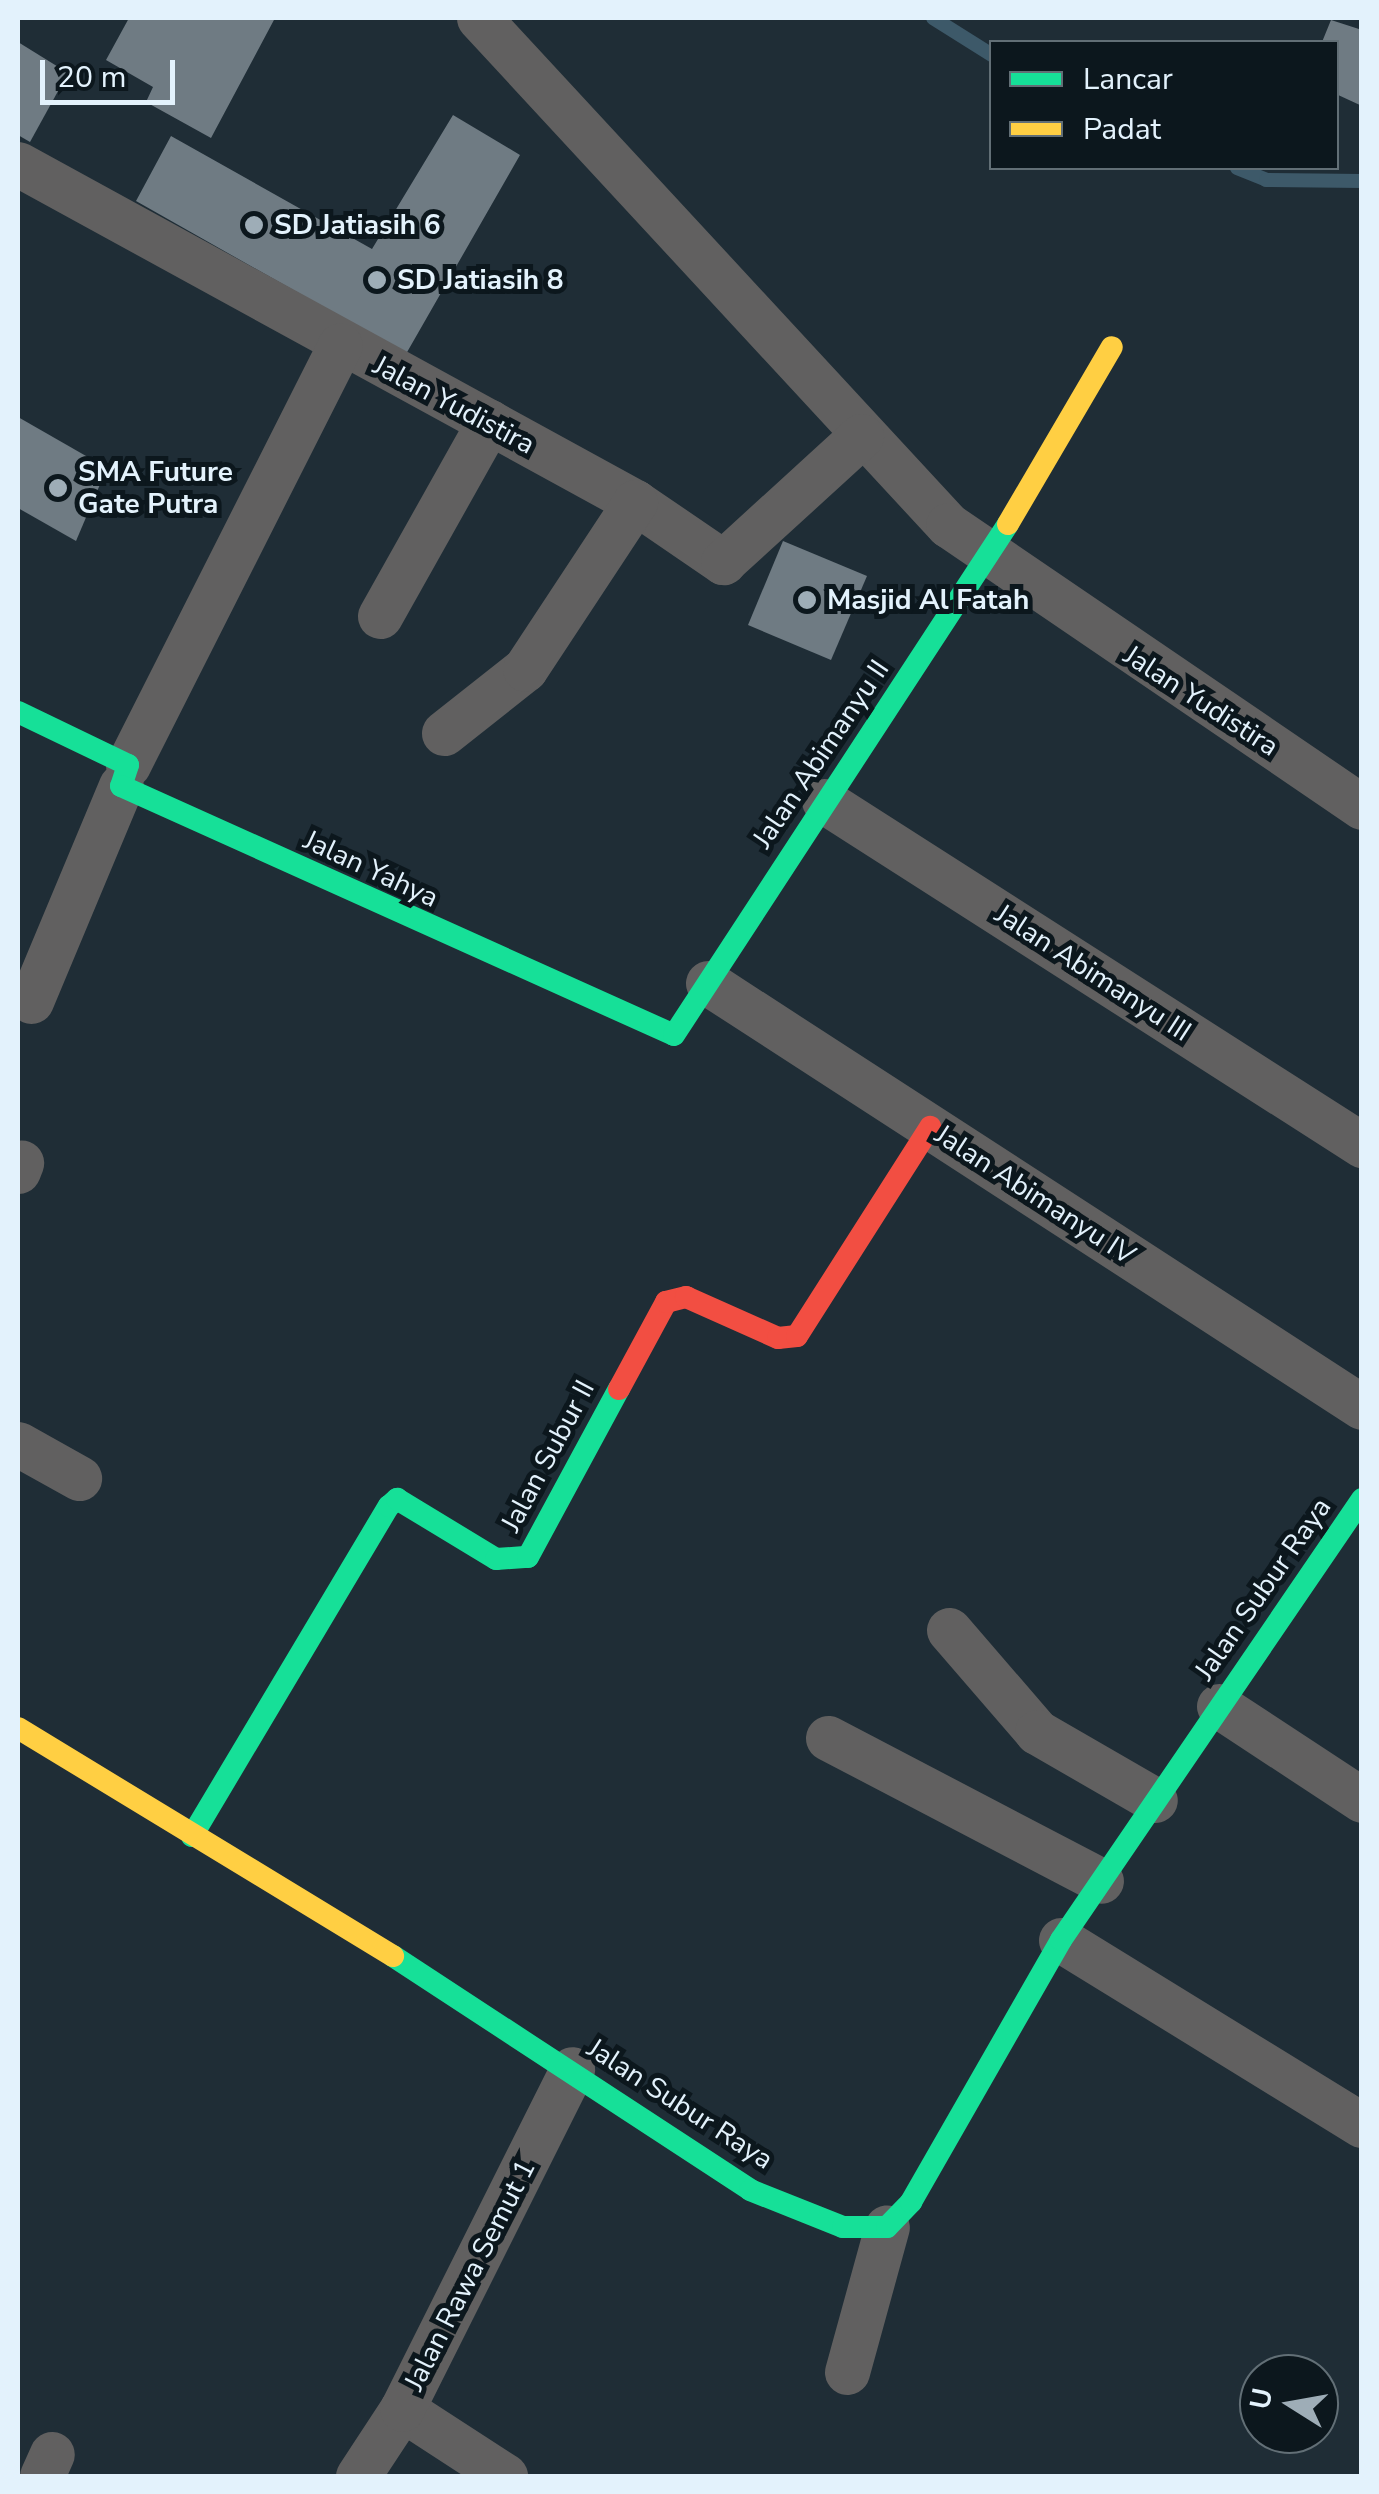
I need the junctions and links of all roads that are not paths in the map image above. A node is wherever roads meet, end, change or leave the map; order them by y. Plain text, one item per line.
1 (478, 18) edge
2 (18, 164) edge
3 (340, 346) junction
4 (1112, 347) dead end
5 (488, 422) junction
6 (861, 436) junction
7 (635, 502) junction
8 (987, 560) junction
9 (380, 616) dead end
10 (18, 712) edge
11 (444, 734) dead end
12 (124, 776) junction
13 (824, 801) junction
14 (1362, 808) edge
15 (708, 983) junction
16 (31, 1001) dead end
17 (930, 1127) junction
18 (1362, 1146) edge
19 (1362, 1407) edge
20 (18, 1444) edge
21 (78, 1478) dead end
22 (1362, 1498) edge
23 (949, 1630) dead end
24 (1218, 1706) junction
25 (21, 1737) edge
26 (828, 1738) dead end
27 (1155, 1800) junction
28 (1362, 1800) edge
29 (192, 1836) junction
30 (1101, 1881) junction
31 (1061, 1940) junction
32 (572, 2069) junction
33 (1362, 2125) edge
34 (886, 2228) junction
35 (847, 2372) dead end
36 (402, 2410) junction
37 (358, 2476) edge
38 (505, 2476) edge

1 - 6 street, Jalan Yudistira
2 - 3 street, Jalan Yudistira
3 - 5 street, Jalan Yudistira
3 - 12 street
4 - 8 street, Jalan Abimanyu II
5 - 7 street, Jalan Yudistira
5 - 9 street
6 - 7 street, Jalan Yudistira
6 - 8 street, Jalan Yudistira
7 - 11 street
8 - 13 street, Jalan Abimanyu II
8 - 14 street, Jalan Yudistira
10 - 12 street, Jalan Yahya
12 - 15 street, Jalan Yahya
12 - 16 street
13 - 15 street, Jalan Abimanyu II
13 - 18 street, Jalan Abimanyu III
15 - 17 street, Jalan Abimanyu IV
17 - 19 street, Jalan Abimanyu IV
17 - 29 street, Jalan Subur II
20 - 21 street
22 - 24 street, Jalan Subur Raya
23 - 27 street
24 - 27 street, Jalan Subur Raya
24 - 28 street
25 - 29 street, Jalan Subur Raya
26 - 30 street
27 - 30 street, Jalan Subur Raya
29 - 32 street, Jalan Subur Raya
30 - 31 street, Jalan Subur Raya
31 - 33 street
31 - 34 street, Jalan Subur Raya
32 - 34 street, Jalan Subur Raya
32 - 36 street, Jalan Rawa Semut 1
34 - 35 street
36 - 37 street, Jalan Rawa Semut 1
36 - 38 street

